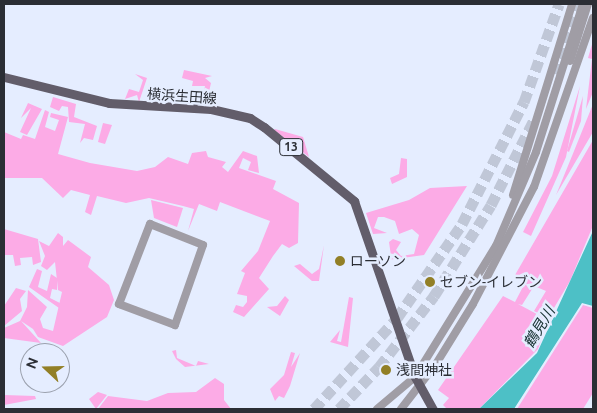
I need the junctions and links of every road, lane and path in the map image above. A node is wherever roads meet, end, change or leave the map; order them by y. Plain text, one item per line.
1 (572, 4) edge
2 (583, 4) edge
3 (588, 4) edge
4 (593, 18) edge
5 (4, 77) edge
6 (548, 123) junction
7 (488, 257) junction
8 (490, 270) junction
9 (119, 304) joint
10 (414, 377) junction
11 (420, 388) junction
12 (432, 407) edge
13 (377, 409) edge
14 (401, 409) edge

1 - 7 street
2 - 6 street
3 - 6 street
4 - 8 street
5 - 10 main road, 横浜生田線 / 13
6 - 7 street
6 - 8 street
7 - 10 street
8 - 11 street
9 - 9 street
10 - 11 main road, 横浜生田線 / 13
10 - 13 street
11 - 12 main road, 横浜生田線 / 13
11 - 14 street

